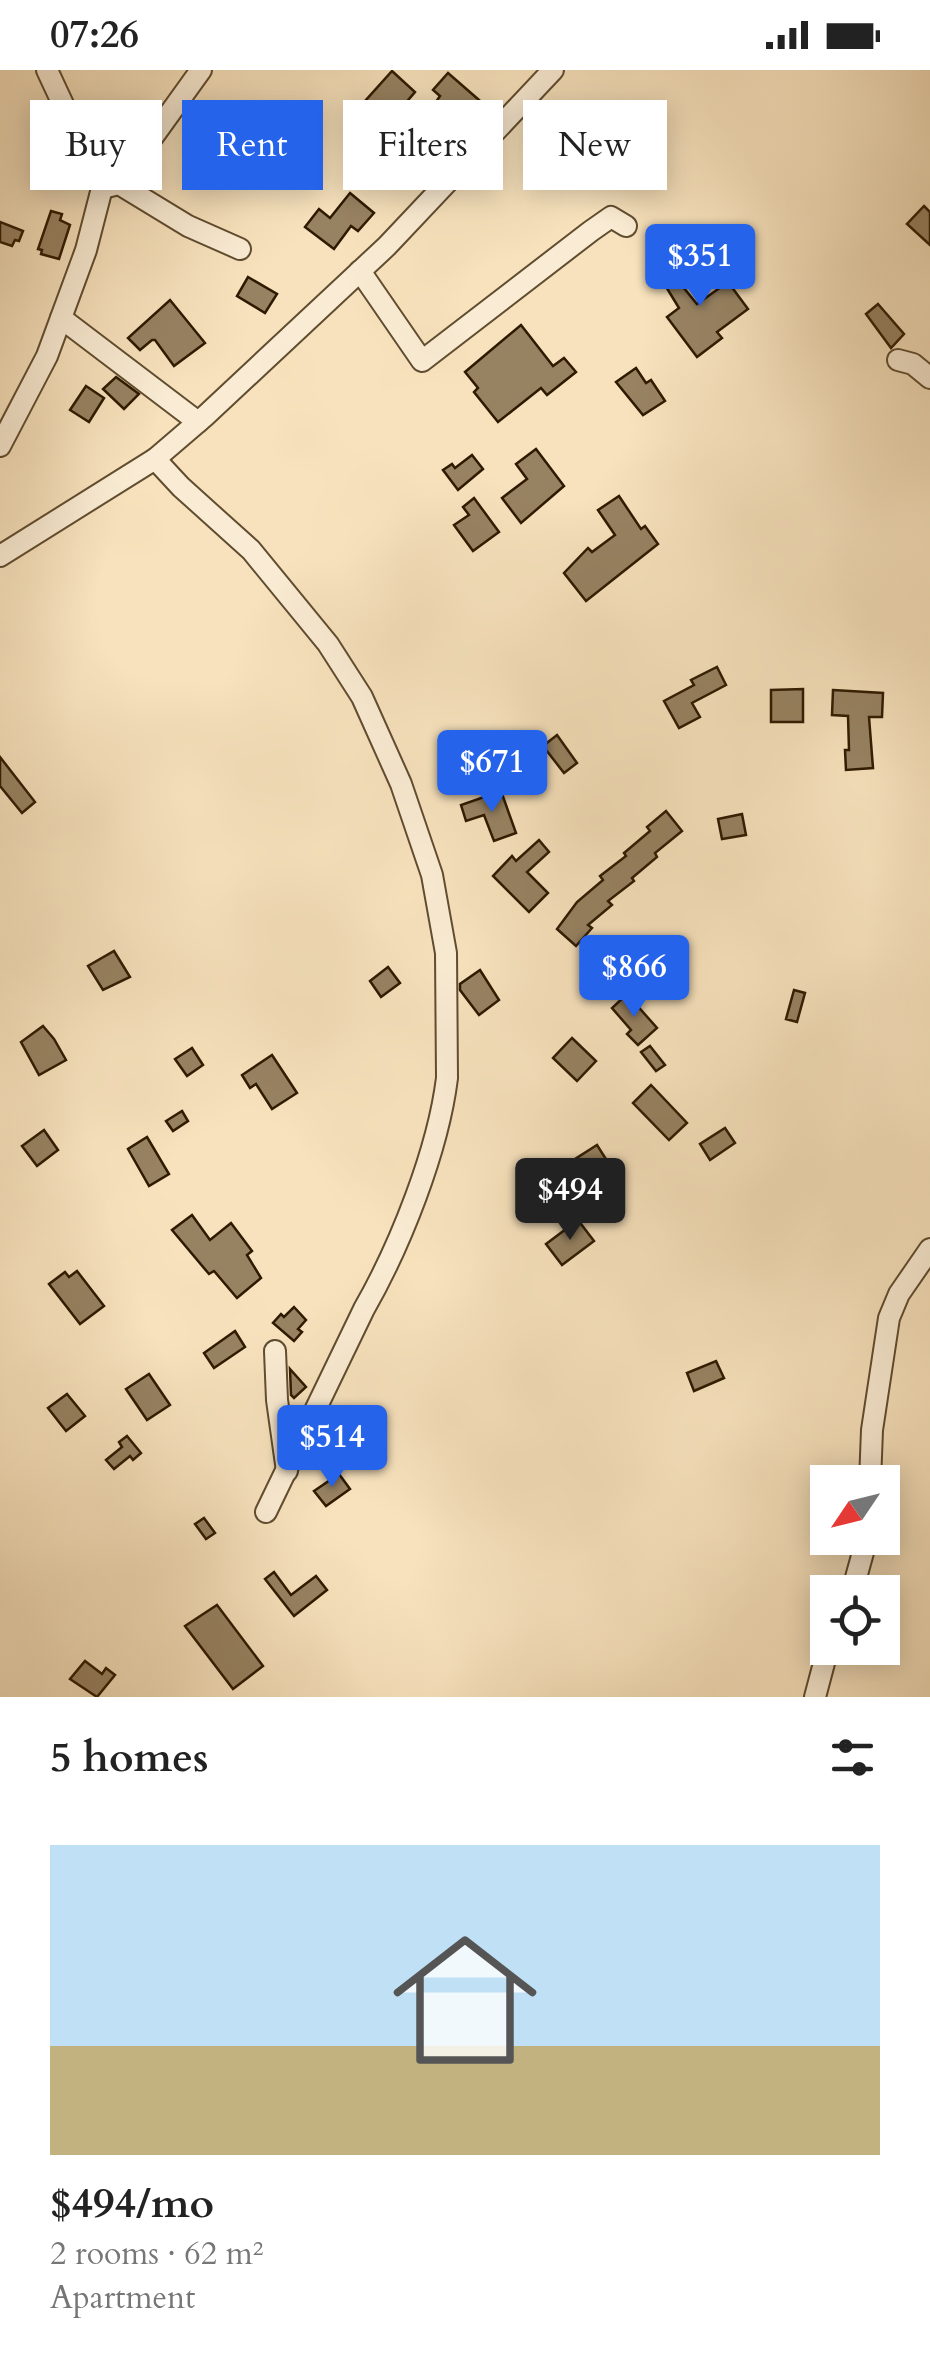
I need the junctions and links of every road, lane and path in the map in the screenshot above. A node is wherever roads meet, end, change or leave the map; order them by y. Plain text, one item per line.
1 (201, 70) edge
2 (553, 70) edge
3 (53, 74) edge
4 (66, 100) edge
5 (162, 120) edge
6 (109, 190) edge
7 (119, 190) edge
8 (626, 226) dead end
9 (240, 249) dead end
10 (360, 271) junction
11 (61, 318) junction
12 (898, 360) dead end
13 (930, 378) edge
14 (198, 422) junction
15 (0, 446) edge
16 (155, 458) junction
17 (0, 556) edge
18 (930, 1249) edge
19 (275, 1351) dead end
20 (871, 1465) edge
21 (287, 1473) junction
22 (266, 1512) dead end
23 (823, 1665) edge
24 (815, 1697) edge

1 - 5 street
2 - 10 street
3 - 4 street
6 - 11 street
7 - 9 street
8 - 10 street
10 - 14 street
11 - 14 street
11 - 15 street
12 - 13 street
14 - 16 street
16 - 17 street
16 - 21 street
18 - 20 street
19 - 21 street
21 - 22 street
23 - 24 street

